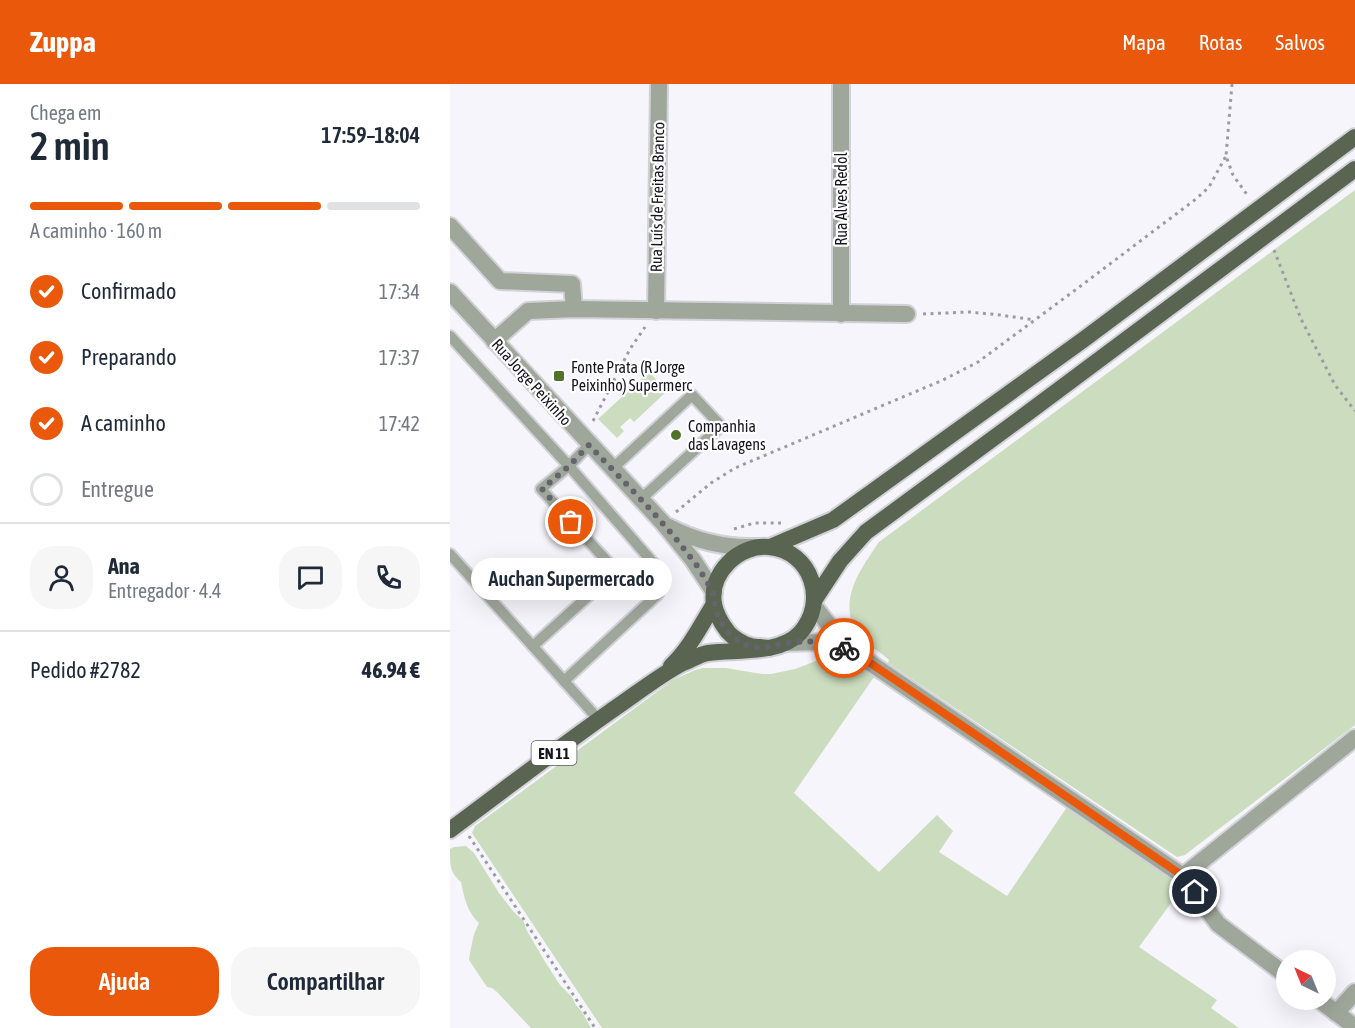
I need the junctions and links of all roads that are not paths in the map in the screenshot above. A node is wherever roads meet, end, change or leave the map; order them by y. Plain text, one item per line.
1 (659, 84) edge
2 (841, 84) edge
3 (1355, 137) edge
4 (1355, 169) edge
5 (450, 226) edge
6 (450, 292) edge
7 (574, 309) junction
8 (656, 311) junction
9 (841, 314) junction
10 (907, 314) road end
11 (450, 336) edge
12 (494, 341) junction
13 (589, 445) junction
14 (569, 466) junction
15 (612, 470) junction
16 (640, 500) junction
17 (669, 518) junction
18 (764, 547) junction
19 (450, 554) edge
20 (714, 598) junction
21 (814, 603) junction
22 (785, 643) junction
23 (533, 646) junction
24 (769, 648) junction
25 (857, 654) junction
26 (660, 677) junction
27 (564, 681) junction
28 (599, 720) junction
29 (1355, 738) edge
30 (452, 828) edge
31 (1183, 876) junction
32 (1276, 968) edge
33 (1355, 992) edge
34 (1332, 1010) edge
35 (1336, 1013) junction
36 (1355, 1027) edge

1 - 8 street, Rua Luís de Freitas Branco
2 - 9 street, Rua Alves Redol
3 - 18 main road
4 - 21 main road
5 - 7 street
6 - 12 street, Rua Jorge Peixinho
7 - 8 street
7 - 12 street
8 - 9 street
9 - 10 street
11 - 14 lane
12 - 13 street, Rua Jorge Peixinho
13 - 14 lane
13 - 15 street, Rua Jorge Peixinho
14 - 23 lane
14 - 27 lane
15 - 16 street, Rua Jorge Peixinho
15 - 16 lane
16 - 17 street, Rua Jorge Peixinho
17 - 18 street
17 - 20 street, Rua Jorge Peixinho
18 - 20 main road
18 - 21 main road
19 - 23 lane
20 - 24 main road
20 - 26 main road
21 - 22 main road
21 - 25 street
22 - 24 main road
22 - 25 street
23 - 27 lane
24 - 26 main road
25 - 31 street
26 - 28 main road, EN 11
27 - 28 lane
28 - 30 main road, EN 11
29 - 31 street
31 - 32 street
33 - 35 street
34 - 35 street
35 - 36 street

